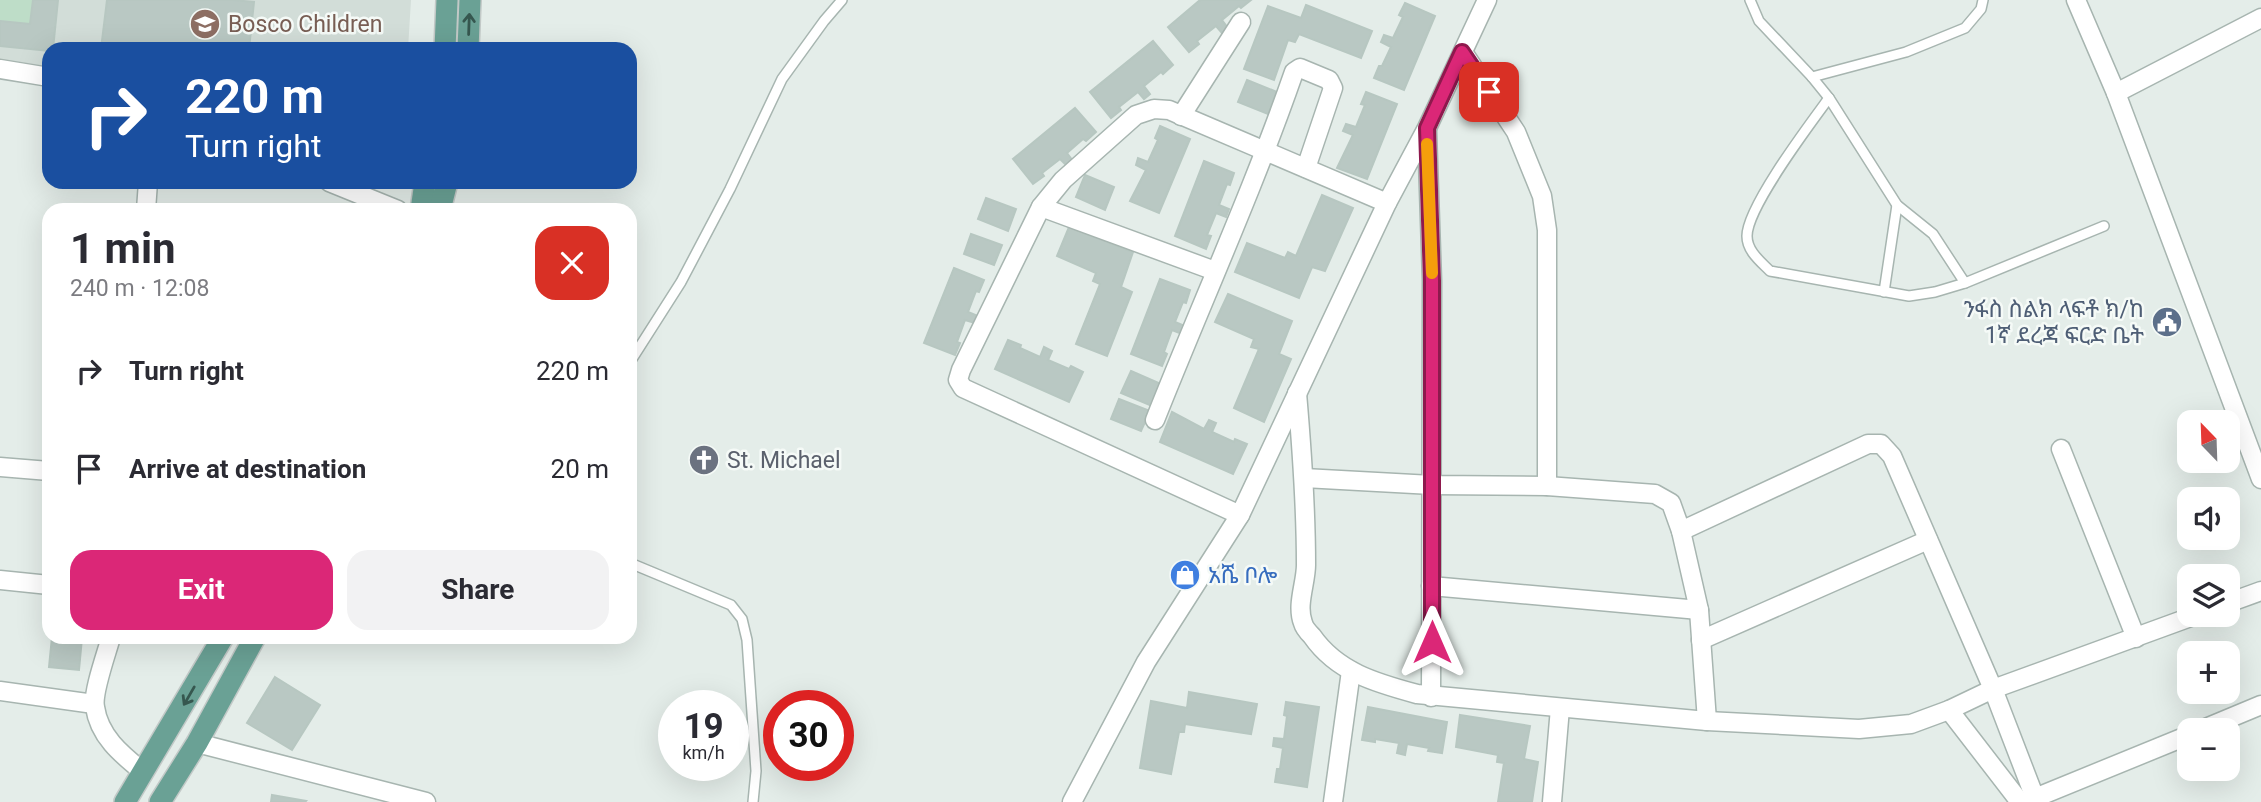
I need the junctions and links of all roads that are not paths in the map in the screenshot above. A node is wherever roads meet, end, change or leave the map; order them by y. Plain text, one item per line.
1 (446, 0) edge
2 (470, 0) edge
3 (842, 0) edge
4 (1487, 0) edge
5 (1750, 0) edge
6 (1983, 0) edge
7 (2076, 0) edge
8 (2261, 18) edge
9 (1241, 22) dead end
10 (445, 42) edge
11 (468, 42) edge
12 (1462, 52) junction
13 (0, 69) edge
14 (42, 76) edge
15 (1812, 77) junction
16 (2116, 93) junction
17 (1829, 98) junction
18 (1181, 116) junction
19 (1427, 128) junction
20 (1266, 151) junction
21 (1306, 168) junction
22 (346, 189) edge
23 (381, 203) edge
24 (1387, 203) junction
25 (1897, 205) junction
26 (1041, 207) junction
27 (2104, 226) dead end
28 (1215, 271) junction
29 (1965, 283) junction
30 (1884, 292) junction
31 (637, 351) edge
32 (1297, 393) junction
33 (1155, 420) dead end
34 (2061, 449) dead end
35 (0, 467) edge
36 (42, 470) edge
37 (1304, 478) junction
38 (2261, 480) edge
39 (1432, 485) junction
40 (1547, 486) junction
41 (1240, 515) junction
42 (1681, 531) junction
43 (1928, 540) junction
44 (637, 566) edge
45 (0, 580) edge
46 (42, 584) edge
47 (1432, 586) junction
48 (2261, 591) edge
49 (2240, 599) edge
50 (1699, 610) junction
51 (2177, 622) edge
52 (2136, 638) junction
53 (1701, 640) junction
54 (109, 644) edge
55 (216, 644) edge
56 (251, 644) edge
57 (1351, 671) junction
58 (1993, 689) junction
59 (0, 691) edge
60 (1432, 697) junction
61 (94, 705) junction
62 (2261, 705) edge
63 (1560, 708) junction
64 (1949, 710) junction
65 (2230, 718) edge
66 (1707, 721) junction
67 (2177, 740) edge
68 (197, 743) junction
69 (142, 771) junction
70 (2027, 801) edge
71 (125, 802) edge
72 (160, 802) edge
73 (426, 802) edge
74 (753, 802) edge
75 (1072, 802) edge
76 (1333, 802) edge
77 (1552, 802) edge

1 - 10 main road
11 -> 2 main road
3 - 31 lane
4 - 12 street
5 - 15 lane
6 - 15 lane
7 - 16 street
8 - 16 street
9 - 18 street
12 - 19 street
12 - 40 street
13 - 14 street
15 - 17 lane
16 - 38 street
17 - 25 lane
17 - 30 lane
18 - 20 street
18 - 26 street
19 - 24 street
19 - 39 street
20 - 21 street
20 - 21 street
20 - 28 street
21 - 24 street
22 - 23 street
24 - 32 street
25 - 29 lane
25 - 30 lane
26 - 28 street
26 - 41 street
27 - 29 lane
28 - 33 street
29 - 30 lane
32 - 37 street
32 - 41 street
34 - 52 street
35 - 36 street
37 - 39 street
37 - 57 street
39 - 40 street
39 - 47 street
40 - 42 street
41 - 75 street
42 - 43 street
42 - 50 street
43 - 53 street
43 - 58 street
44 - 74 lane
45 - 46 street
47 - 50 street
47 - 60 street
48 - 49 street
50 - 53 street
51 - 52 street
52 - 58 street
53 - 66 street
54 - 61 street
55 -> 69 main road
56 - 68 main road
57 - 60 street
57 - 76 street
58 - 64 street
58 - 70 street
59 - 61 street
60 - 63 street
61 - 69 street
62 - 65 street
63 - 66 street
63 - 77 street
64 - 66 street
64 - 70 street
67 - 70 street
68 - 72 main road
68 - 73 street
69 - 71 main road

